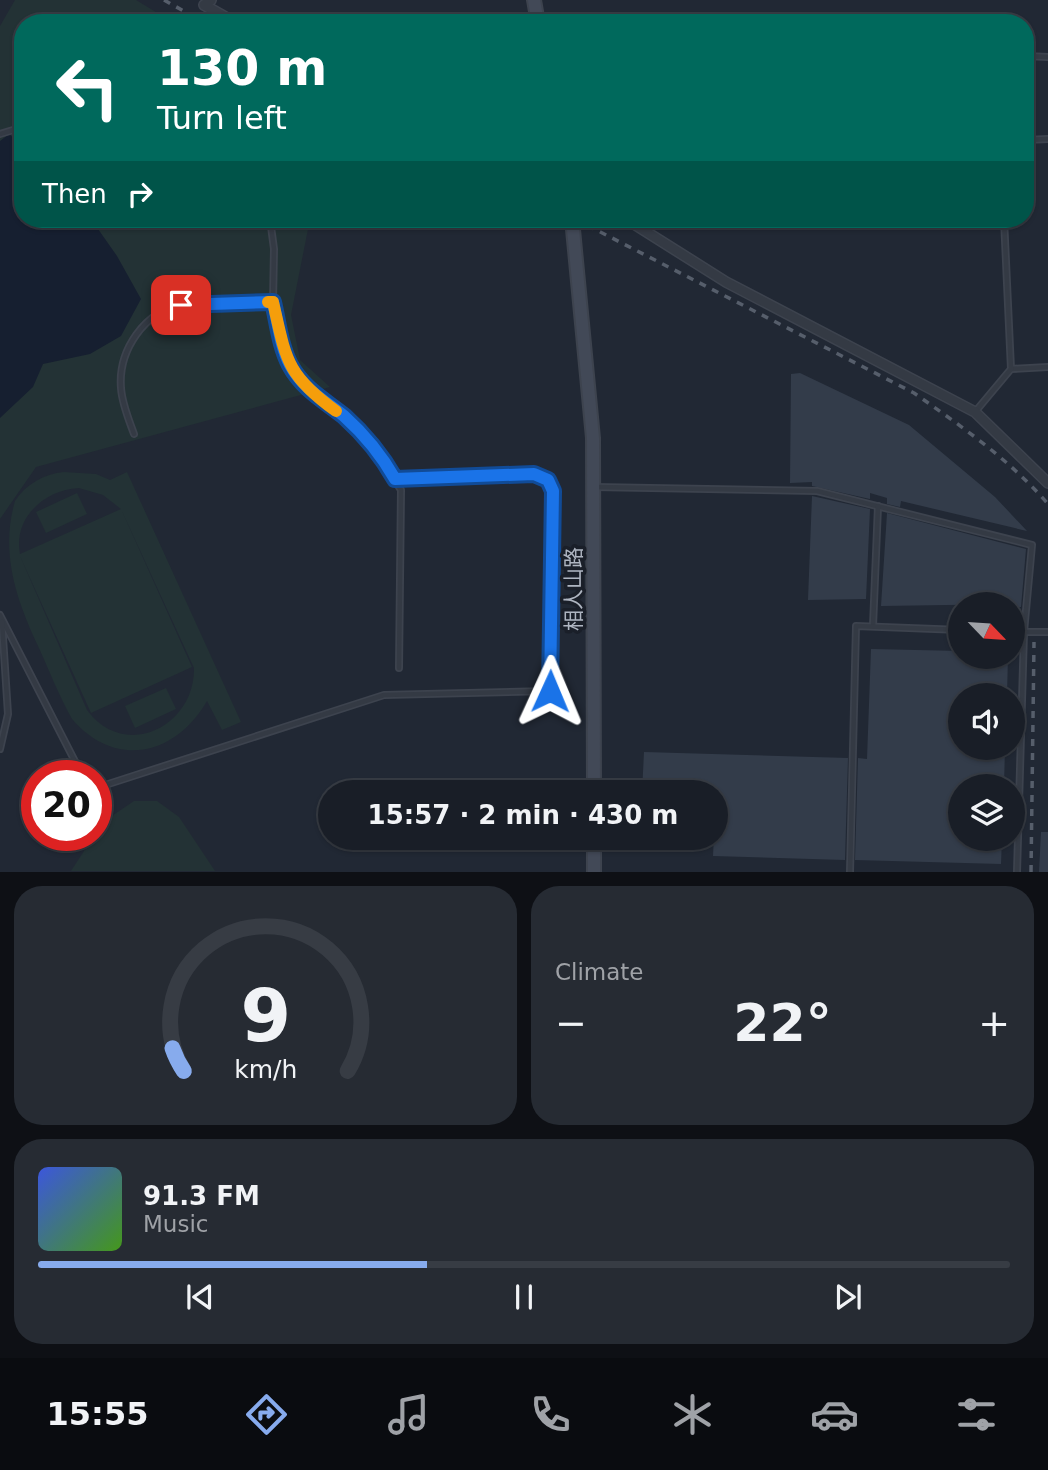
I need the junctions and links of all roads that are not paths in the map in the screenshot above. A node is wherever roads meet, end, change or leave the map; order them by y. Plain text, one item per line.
1 (211, 0) edge
2 (220, 14) edge
3 (271, 228) edge
4 (573, 228) edge
5 (640, 228) edge
6 (1004, 228) edge
7 (273, 302) junction
8 (1048, 367) edge
9 (1012, 369) junction
10 (975, 412) junction
11 (134, 434) dead end
12 (395, 479) junction
13 (1048, 483) edge
14 (593, 487) junction
15 (878, 506) junction
16 (1026, 610) edge
17 (1, 617) edge
18 (873, 626) junction
19 (948, 629) edge
20 (1026, 632) edge
21 (1048, 632) edge
22 (399, 668) dead end
23 (1023, 669) edge
24 (0, 749) edge
25 (74, 760) edge
26 (594, 780) edge
27 (112, 783) edge
28 (594, 850) edge
29 (594, 872) edge
30 (850, 872) edge
31 (1017, 872) edge

1 - 2 street
3 - 7 lane
4 - 14 street, 相人山路
5 - 10 street
6 - 9 lane
7 - 11 lane
7 - 12 lane
8 - 9 lane
9 - 10 lane
10 - 13 street
12 - 22 lane
12 - 27 lane
14 - 15 lane
14 - 26 street, 相人山路
15 - 16 lane
15 - 18 lane
17 - 24 lane
17 - 25 lane
18 - 19 lane
18 - 30 lane
20 - 21 lane
23 - 31 lane
28 - 29 street

